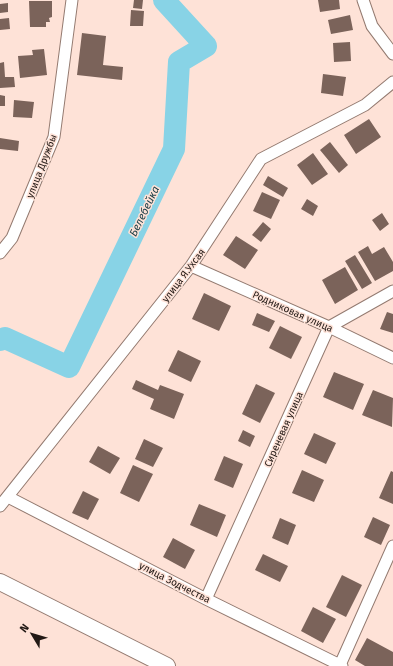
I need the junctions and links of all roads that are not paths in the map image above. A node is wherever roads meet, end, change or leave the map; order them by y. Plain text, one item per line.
1 (72, 0) edge
2 (363, 0) edge
3 (393, 54) edge
4 (393, 82) edge
5 (0, 253) edge
6 (192, 266) junction
7 (393, 291) edge
8 (329, 327) junction
9 (393, 358) edge
10 (8, 497) junction
11 (0, 506) edge
12 (393, 546) edge
13 (0, 582) edge
14 (206, 599) junction
15 (167, 666) edge
16 (341, 666) edge

1 - 5 street, улица Дружбы
2 - 3 street
4 - 6 street, улица Я.Ухсая
6 - 8 street, Родниковая улица
6 - 10 street, улица Я.Ухсая
7 - 8 street
8 - 9 street, Родниковая улица
8 - 14 street, Сиреневая улица
10 - 11 street, улица Я.Ухсая
10 - 14 street, улица Зодчества
12 - 16 street
13 - 15 main road
14 - 16 street, улица Зодчества

